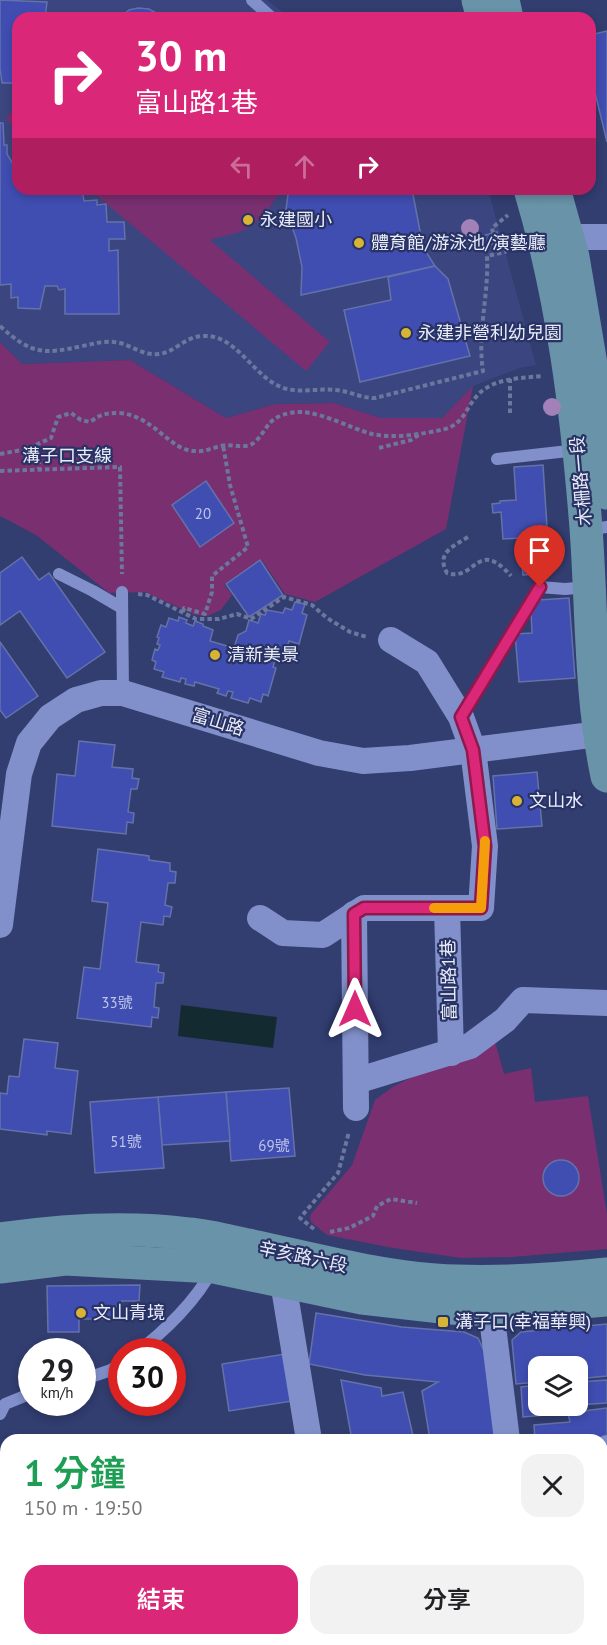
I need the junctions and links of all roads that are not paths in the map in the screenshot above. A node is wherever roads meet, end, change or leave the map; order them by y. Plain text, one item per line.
1 (252, 0) edge
2 (265, 12) edge
3 (553, 195) edge
4 (520, 201) edge
5 (607, 237) edge
6 (543, 239) junction
7 (599, 362) edge
8 (578, 450) junction
9 (497, 459) dead end
10 (607, 494) edge
11 (597, 528) edge
12 (59, 574) dead end
13 (589, 587) junction
14 (122, 592) road end
15 (122, 608) junction
16 (391, 640) road end
17 (123, 693) junction
18 (461, 717) junction
19 (603, 734) edge
20 (473, 750) junction
21 (607, 777) edge
22 (447, 908) junction
23 (354, 914) junction
24 (260, 918) dead end
25 (0, 925) edge
26 (607, 1003) edge
27 (451, 1053) junction
28 (356, 1081) junction
29 (356, 1108) road end
30 (0, 1239) edge
31 (214, 1267) junction
32 (0, 1268) edge
33 (607, 1274) edge
34 (283, 1282) junction
35 (607, 1300) edge
36 (490, 1310) junction
37 (152, 1338) edge
38 (18, 1399) edge
39 (0, 1414) edge
40 (308, 1434) edge
41 (506, 1434) edge

1 - 2 lane
3 - 6 main road, 木柵路一段
4 - 6 main road, 木柵路一段
5 - 6 street
6 - 7 main road, 木柵路一段
6 - 8 main road, 木柵路一段
7 - 10 main road, 木柵路一段
8 - 9 lane
8 - 11 main road, 木柵路一段
11 - 13 main road, 木柵路一段
12 - 15 lane
13 - 18 lane
13 - 19 main road, 木柵路一段
14 - 15 lane
15 - 17 lane
16 - 18 street
17 - 20 street, 富山路
17 - 25 street, 富山路
18 - 20 street
19 - 20 street, 富山路
19 - 21 main road, 木柵路一段
20 - 22 street
22 - 23 street
22 - 27 street, 富山路1巷
23 - 24 street
23 - 28 street
26 - 27 street, 富山路1巷
27 - 28 street, 富山路1巷
28 - 29 street
30 - 33 main road, 辛亥路六段
31 - 32 main road, 辛亥路六段
31 - 34 main road, 辛亥路六段
31 - 37 lane
34 - 36 main road, 辛亥路六段
34 - 40 street
35 - 36 main road, 辛亥路六段
36 - 41 street
38 - 39 lane

